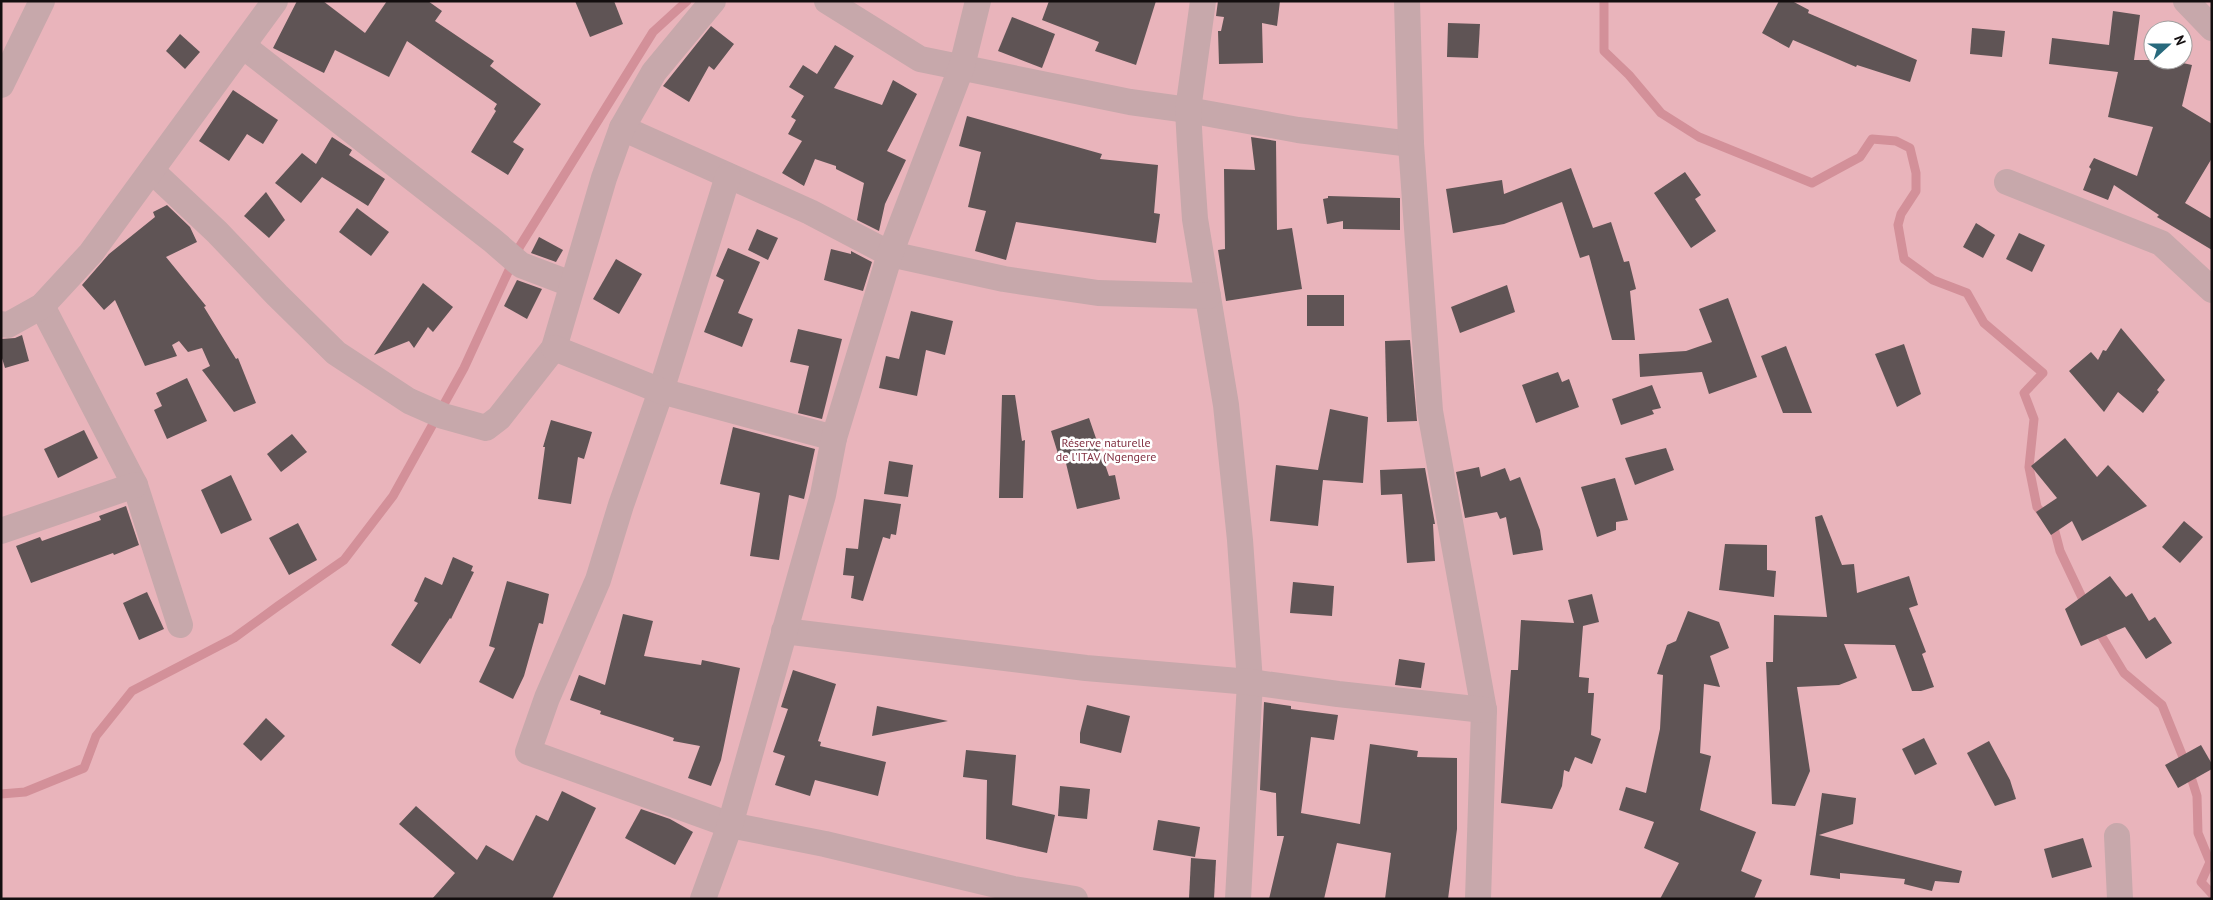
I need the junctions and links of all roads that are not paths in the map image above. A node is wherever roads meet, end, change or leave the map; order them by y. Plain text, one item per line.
1 (42, 1) edge
2 (275, 1) edge
3 (713, 1) edge
4 (827, 1) edge
5 (978, 1) edge
6 (1203, 1) edge
7 (1407, 1) edge
8 (2186, 1) edge
9 (2212, 28) edge
10 (243, 46) junction
11 (962, 66) junction
12 (1, 85) edge
13 (1188, 110) junction
14 (622, 128) junction
15 (1411, 144) junction
16 (152, 171) junction
17 (728, 176) junction
18 (2007, 182) dead end
19 (890, 254) junction
20 (571, 284) junction
21 (2212, 290) edge
22 (1208, 296) junction
23 (42, 306) junction
24 (1, 324) edge
25 (554, 348) junction
26 (661, 392) junction
27 (834, 438) junction
28 (135, 485) junction
29 (1, 531) edge
30 (180, 625) dead end
31 (784, 631) junction
32 (1250, 682) junction
33 (1484, 710) junction
34 (730, 825) junction
35 (2117, 836) dead end
36 (703, 899) edge
37 (1075, 899) edge
38 (1238, 899) edge
39 (1478, 899) edge
40 (2120, 899) edge

1 - 12 street
2 - 10 street
3 - 14 street
4 - 11 street
5 - 11 street
6 - 13 street
7 - 15 street
8 - 9 street
10 - 16 street
10 - 20 street
11 - 13 street
11 - 19 street
13 - 15 street
13 - 22 street
14 - 17 street
14 - 20 street
15 - 33 street
16 - 23 street
16 - 25 street
17 - 19 street
17 - 26 street
18 - 21 street
19 - 22 street
19 - 27 street
20 - 25 street
22 - 32 street
23 - 24 street
23 - 28 street
25 - 26 street
26 - 27 street
26 - 34 street
27 - 31 street
28 - 29 street
28 - 30 street
31 - 32 street
31 - 34 street
32 - 33 street
32 - 38 street
33 - 39 street
34 - 36 street
34 - 37 street
35 - 40 street

